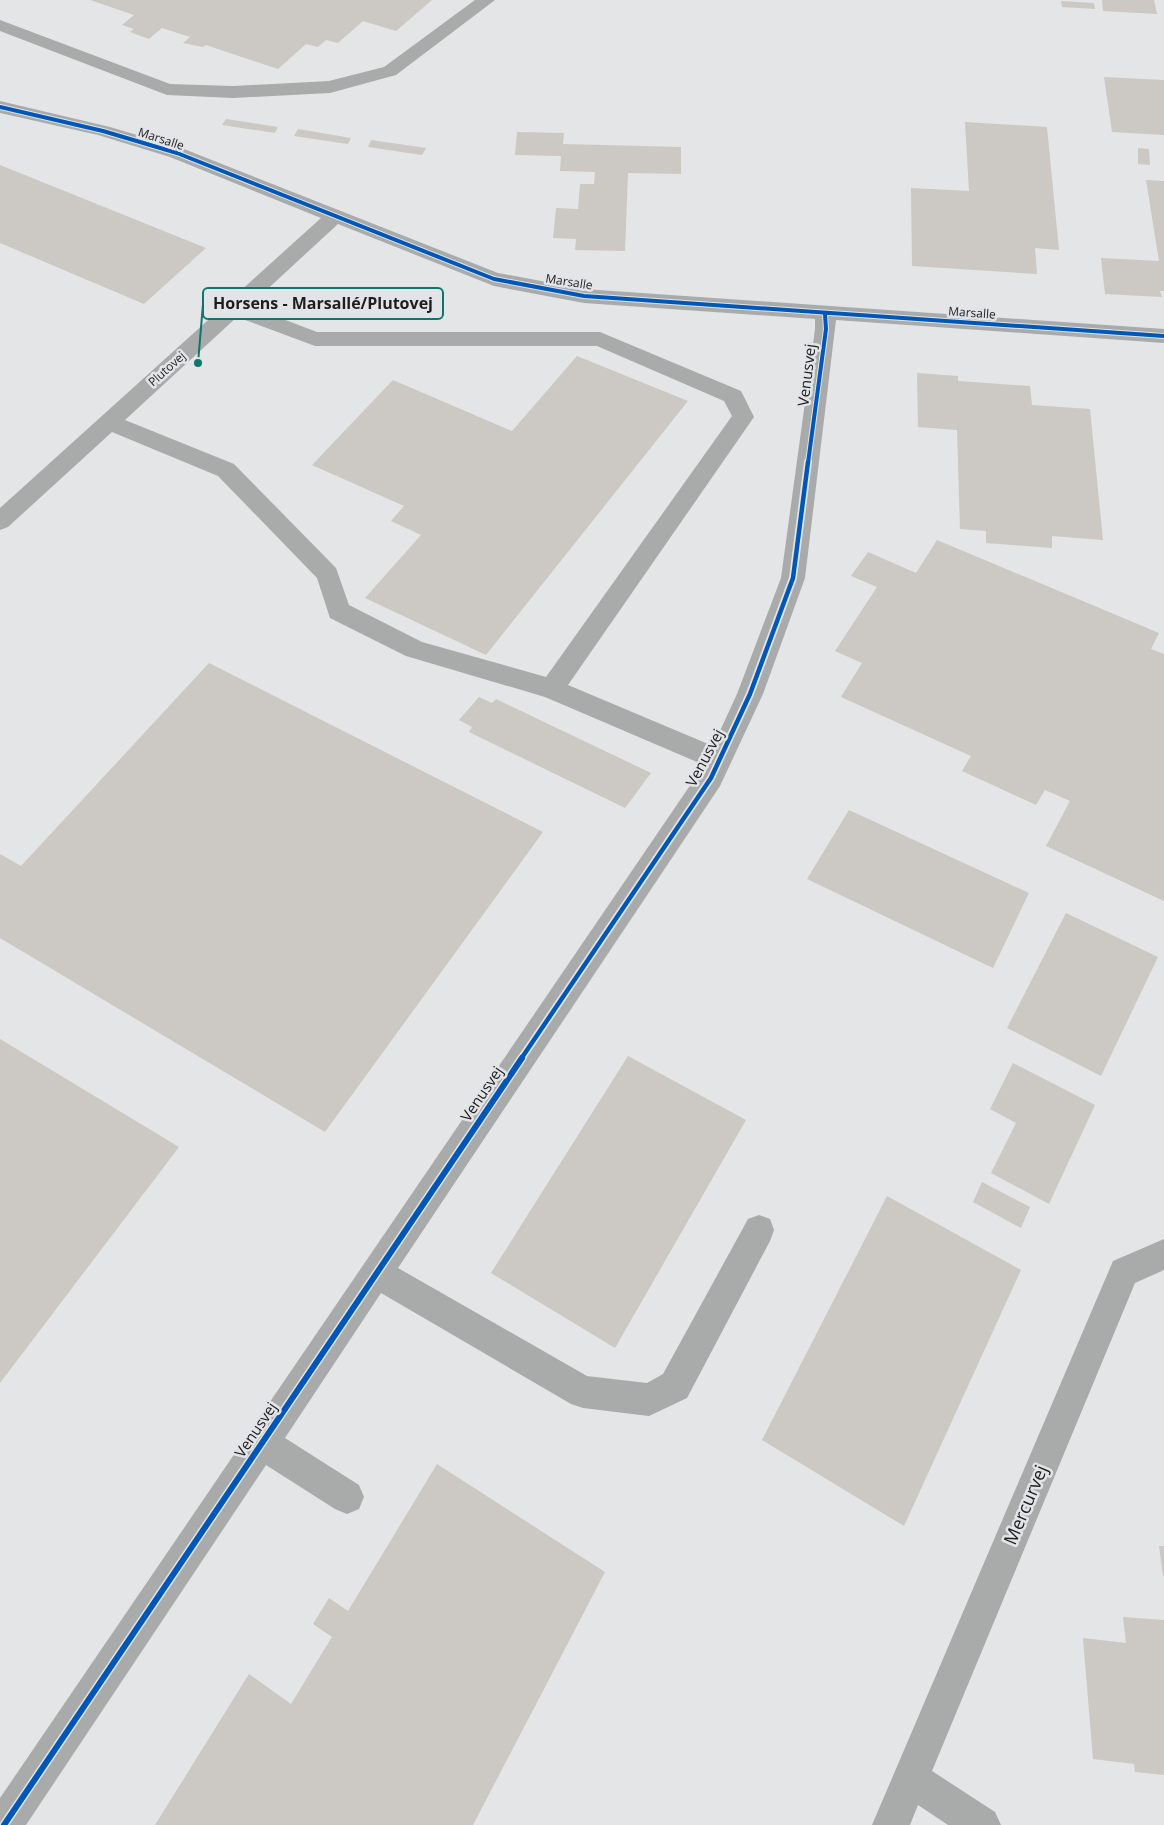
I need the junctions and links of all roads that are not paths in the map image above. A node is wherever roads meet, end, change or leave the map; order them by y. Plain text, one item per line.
1 (486, 0) edge
2 (0, 25) edge
3 (0, 107) edge
4 (334, 217) junction
5 (234, 308) junction
6 (825, 314) junction
7 (1164, 336) edge
8 (109, 422) junction
9 (0, 521) edge
10 (552, 688) junction
11 (720, 760) junction
12 (759, 1230) dead end
13 (1164, 1254) edge
14 (377, 1273) junction
15 (262, 1443) junction
16 (347, 1497) dead end
17 (911, 1779) junction
18 (4, 1825) edge
19 (891, 1825) edge
20 (982, 1825) edge

1 - 2 street
3 - 4 street, Marsalle
4 - 5 street, Plutovej
4 - 6 street, Marsalle
5 - 8 street, Plutovej
5 - 10 street
6 - 7 street, Marsalle
6 - 11 street, Venusvej
8 - 9 street, Plutovej
8 - 10 street
10 - 11 street
11 - 14 street, Venusvej
12 - 14 street
13 - 17 street, Mercurvej
14 - 15 street, Venusvej
15 - 16 street
15 - 18 street, Venusvej
17 - 19 street, Mercurvej
17 - 20 street

